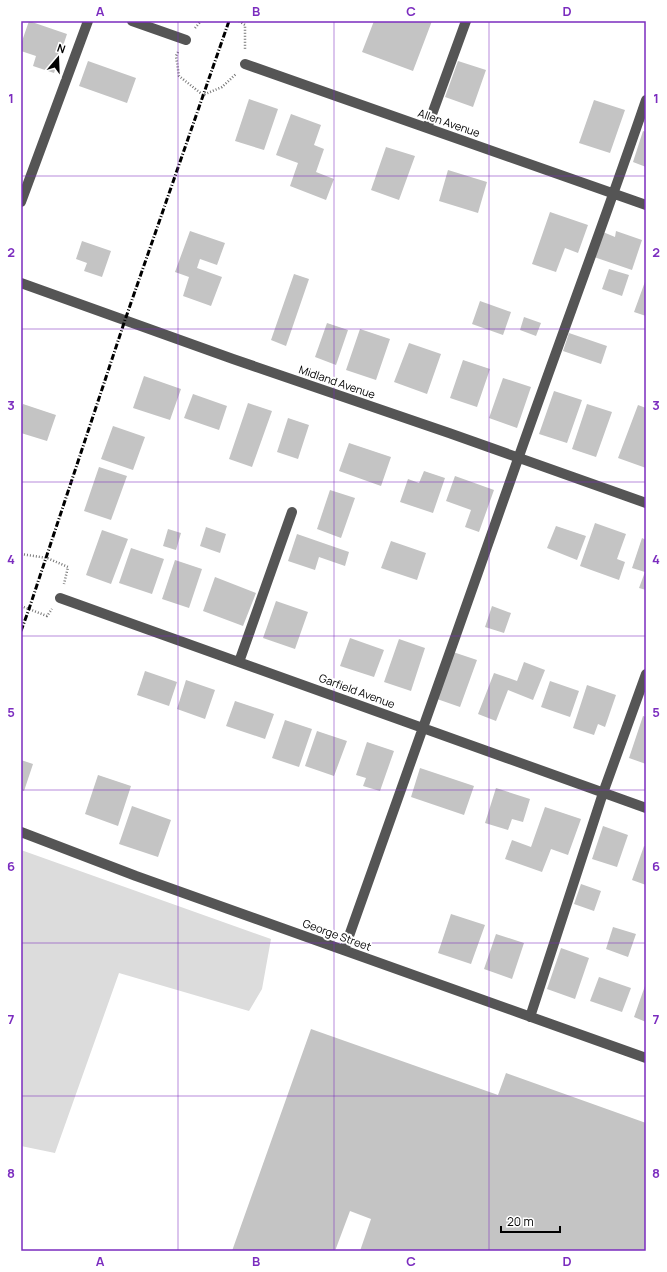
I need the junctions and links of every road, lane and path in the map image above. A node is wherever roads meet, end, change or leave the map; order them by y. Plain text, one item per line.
1 (88, 21) edge
2 (132, 21) edge
3 (239, 21) edge
4 (466, 21) edge
5 (186, 40) joint
6 (245, 64) junction
7 (646, 100) edge
8 (427, 128) junction
9 (614, 194) junction
10 (21, 202) edge
11 (646, 205) edge
12 (21, 282) edge
13 (518, 457) junction
14 (646, 503) edge
15 (292, 512) dead end
16 (21, 554) edge
17 (60, 598) junction
18 (21, 606) edge
19 (239, 662) junction
20 (646, 674) edge
21 (424, 728) junction
22 (603, 793) junction
23 (646, 808) edge
24 (21, 832) edge
25 (344, 950) junction
26 (530, 1017) junction
27 (646, 1058) edge

1 - 10 street
2 - 5 street
3 - 6 path
4 - 8 street
5 - 6 path
6 - 8 street, Allen Avenue
7 - 9 street
8 - 9 street, Allen Avenue
9 - 11 street, Allen Avenue
9 - 13 street
12 - 13 street, Midland Avenue
13 - 14 street, Midland Avenue
13 - 21 street
15 - 19 street
16 - 17 path
17 - 18 path
17 - 19 street, Garfield Avenue
19 - 21 street, Garfield Avenue
20 - 22 street
21 - 22 street, Garfield Avenue
21 - 25 street
22 - 23 street, Garfield Avenue
22 - 26 street
24 - 25 street, George Street
25 - 26 street, George Street
26 - 27 street, George Street

